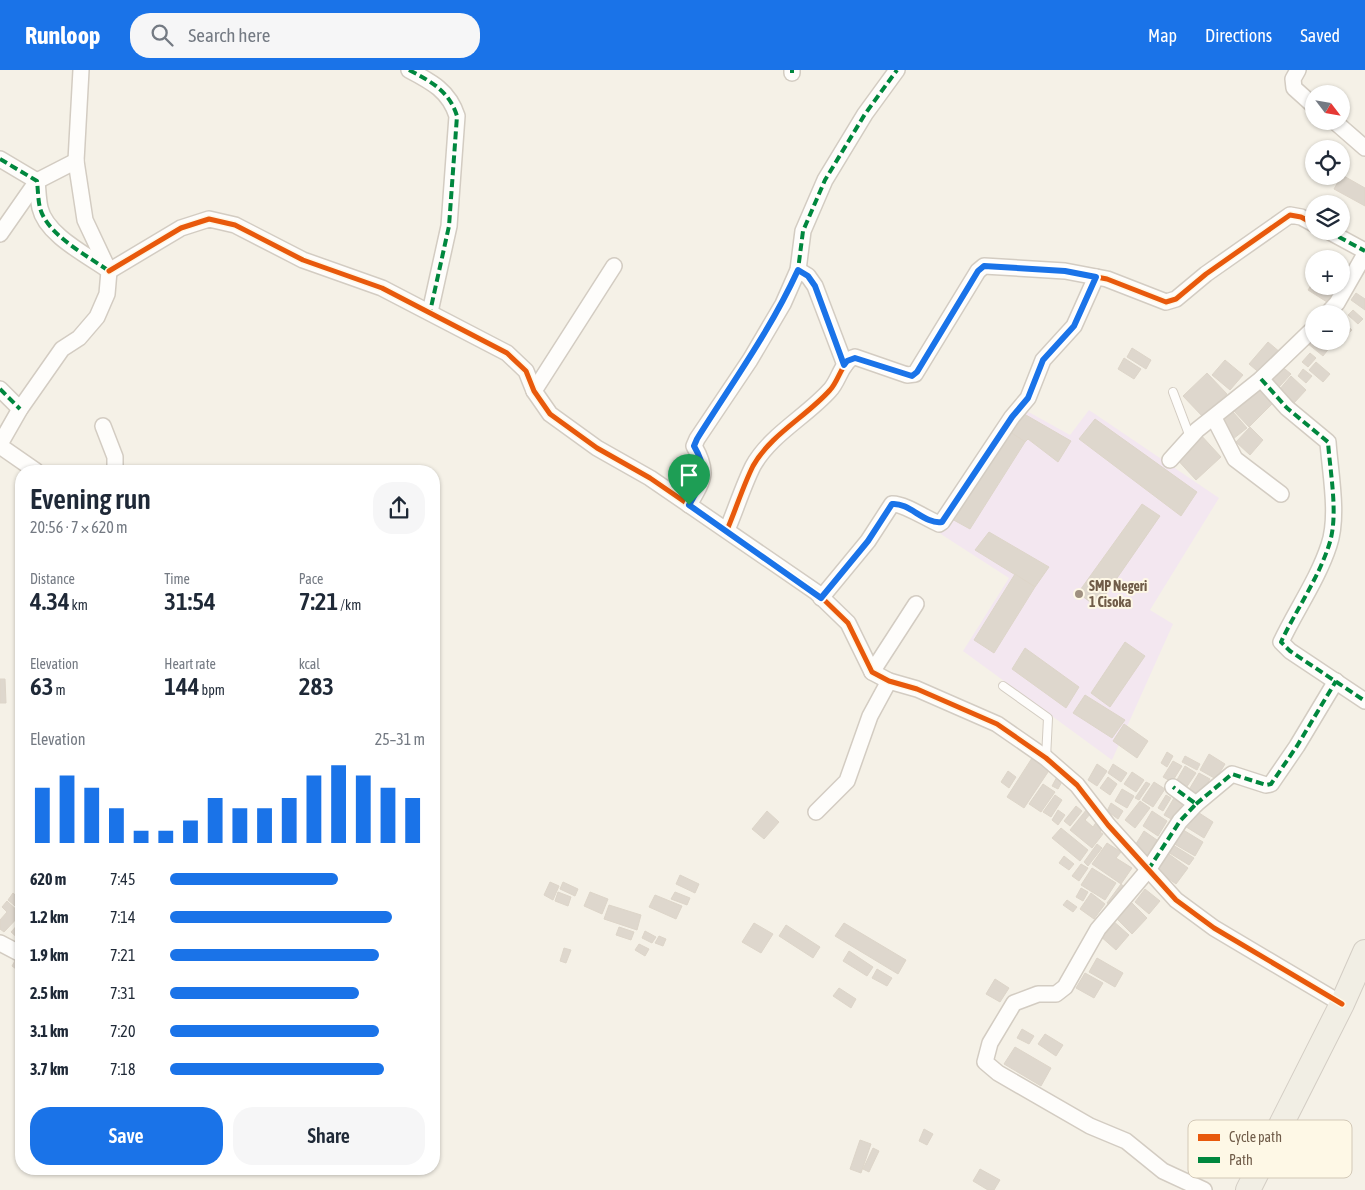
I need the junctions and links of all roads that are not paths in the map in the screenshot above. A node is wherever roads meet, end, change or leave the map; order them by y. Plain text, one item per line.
1 (81, 70) edge
2 (409, 70) edge
3 (897, 70) edge
4 (1298, 70) edge
5 (1305, 98) edge
6 (1344, 130) edge
7 (1365, 148) edge
8 (0, 160) edge
9 (76, 161) junction
10 (37, 181) junction
11 (1305, 219) edge
12 (0, 234) edge
13 (1344, 240) edge
14 (1365, 252) edge
15 (614, 266) dead end
16 (798, 270) junction
17 (109, 271) junction
18 (1096, 277) junction
19 (1335, 305) edge
20 (430, 312) junction
21 (1305, 337) edge
22 (844, 365) junction
23 (1261, 379) junction
24 (0, 389) edge
25 (534, 391) junction
26 (1173, 392) dead end
27 (20, 409) junction
28 (1214, 418) junction
29 (103, 426) dead end
30 (1190, 437) junction
31 (0, 445) edge
32 (1170, 460) dead end
33 (28, 465) edge
34 (115, 465) edge
35 (1282, 494) dead end
36 (689, 505) junction
37 (727, 530) junction
38 (821, 598) junction
39 (916, 604) dead end
40 (872, 672) junction
41 (889, 681) junction
42 (1336, 681) junction
43 (1003, 686) dead end
44 (1365, 701) edge
45 (1046, 758) junction
46 (1173, 787) dead end
47 (1196, 804) junction
48 (816, 812) dead end
49 (1148, 870) junction
50 (0, 943) edge
51 (15, 951) edge
52 (1365, 952) edge
53 (1342, 1004) junction
54 (1283, 1120) edge
55 (1254, 1178) edge
56 (1204, 1190) edge
57 (1248, 1190) edge

1 - 9 street
2 - 20 street
3 - 16 street
4 - 5 street
6 - 7 street
8 - 10 street
9 - 10 street
9 - 17 street
10 - 12 street
10 - 17 street
11 - 18 street
13 - 14 street
14 - 19 street
15 - 25 street
16 - 22 street
16 - 36 street
17 - 20 street
17 - 27 street
18 - 22 street
18 - 38 street
20 - 25 street
21 - 23 street
22 - 37 street
23 - 28 street
23 - 42 street
24 - 27 street
25 - 36 street
26 - 30 lane
27 - 31 street
28 - 30 street
28 - 35 street
29 - 34 street
30 - 32 street
31 - 33 street
36 - 37 street
37 - 38 street
38 - 40 street
39 - 40 street
40 - 41 street
41 - 45 street
41 - 48 street
42 - 44 street
42 - 47 street
43 - 45 lane
45 - 49 street
46 - 47 street
47 - 49 street
49 - 53 street
49 - 56 street
50 - 51 street
52 - 53 main road
53 - 54 main road
55 - 57 main road

